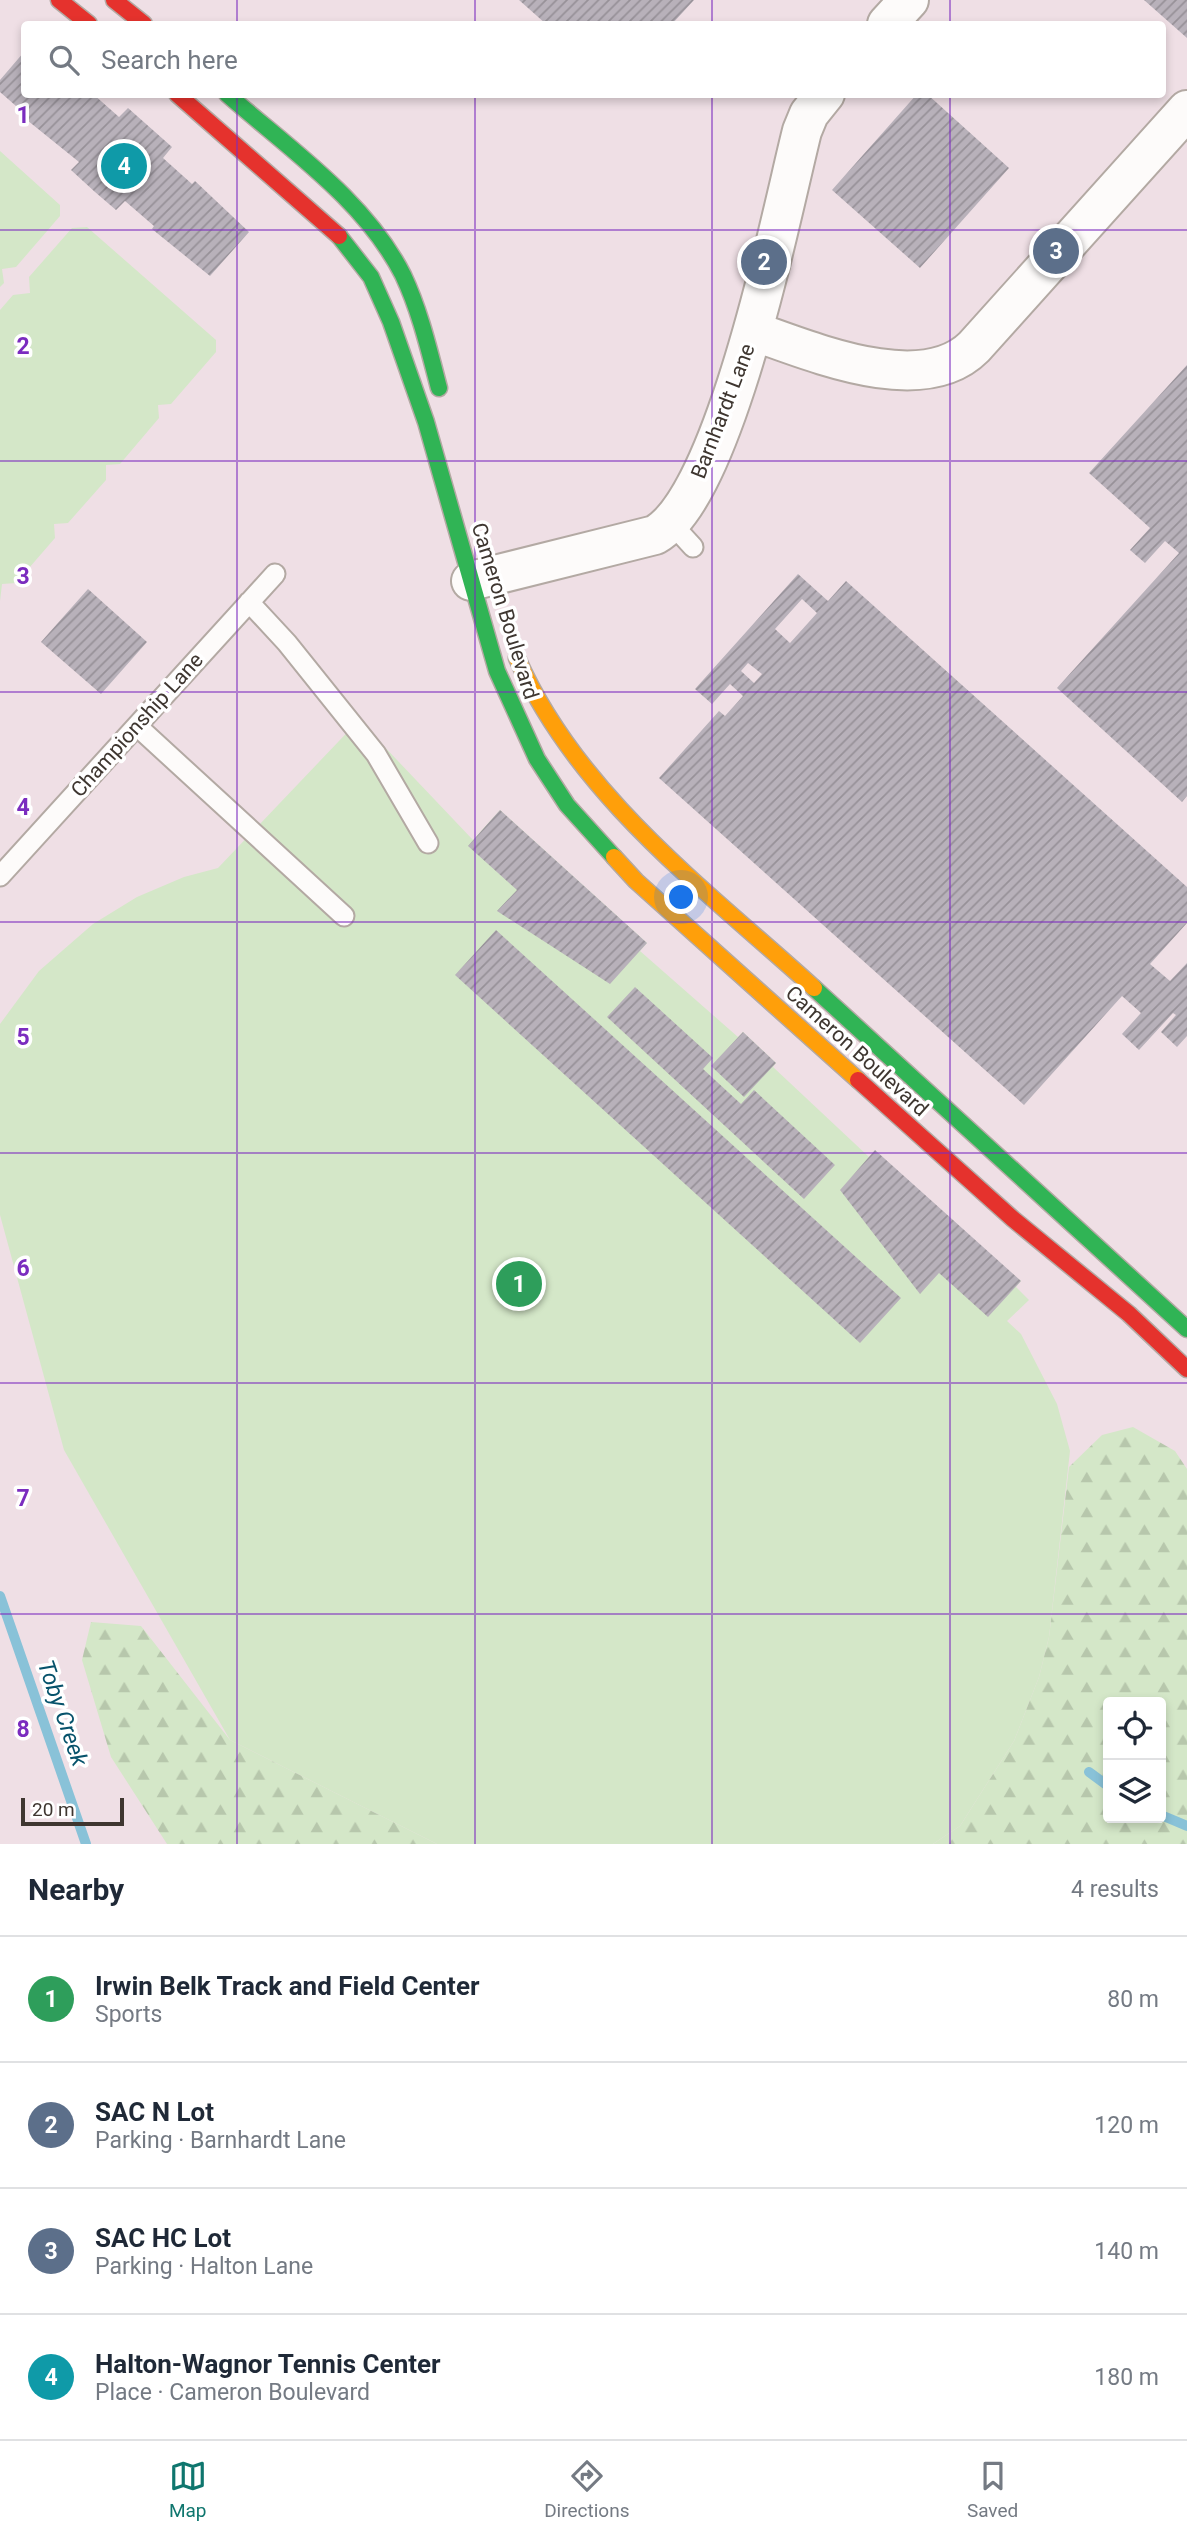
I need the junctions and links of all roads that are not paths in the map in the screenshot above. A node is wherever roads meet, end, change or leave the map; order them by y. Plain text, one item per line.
1 (59, 0) edge
2 (114, 0) edge
3 (909, 0) edge
4 (85, 21) edge
5 (140, 21) edge
6 (890, 21) edge
7 (182, 98) edge
8 (231, 98) edge
9 (822, 98) edge
10 (1187, 110) edge
11 (753, 331) junction
12 (443, 404) dead end
13 (275, 574) dead end
14 (486, 576) junction
15 (249, 602) junction
16 (510, 638) dead end
17 (137, 726) junction
18 (428, 843) dead end
19 (0, 876) edge
20 (344, 916) dead end
21 (1187, 1329) edge
22 (1187, 1368) edge

1 - 4 street
2 - 5 street
3 - 6 street
7 - 14 street, Cameron Boulevard
8 - 12 street
9 - 11 street, Barnhardt Lane
10 - 11 street
11 - 14 street, Barnhardt Lane
13 - 15 lane, Championship Lane
14 - 22 street, Cameron Boulevard
15 - 17 lane, Championship Lane
15 - 18 lane
16 - 21 street, Cameron Boulevard
17 - 19 lane, Championship Lane
17 - 20 lane

